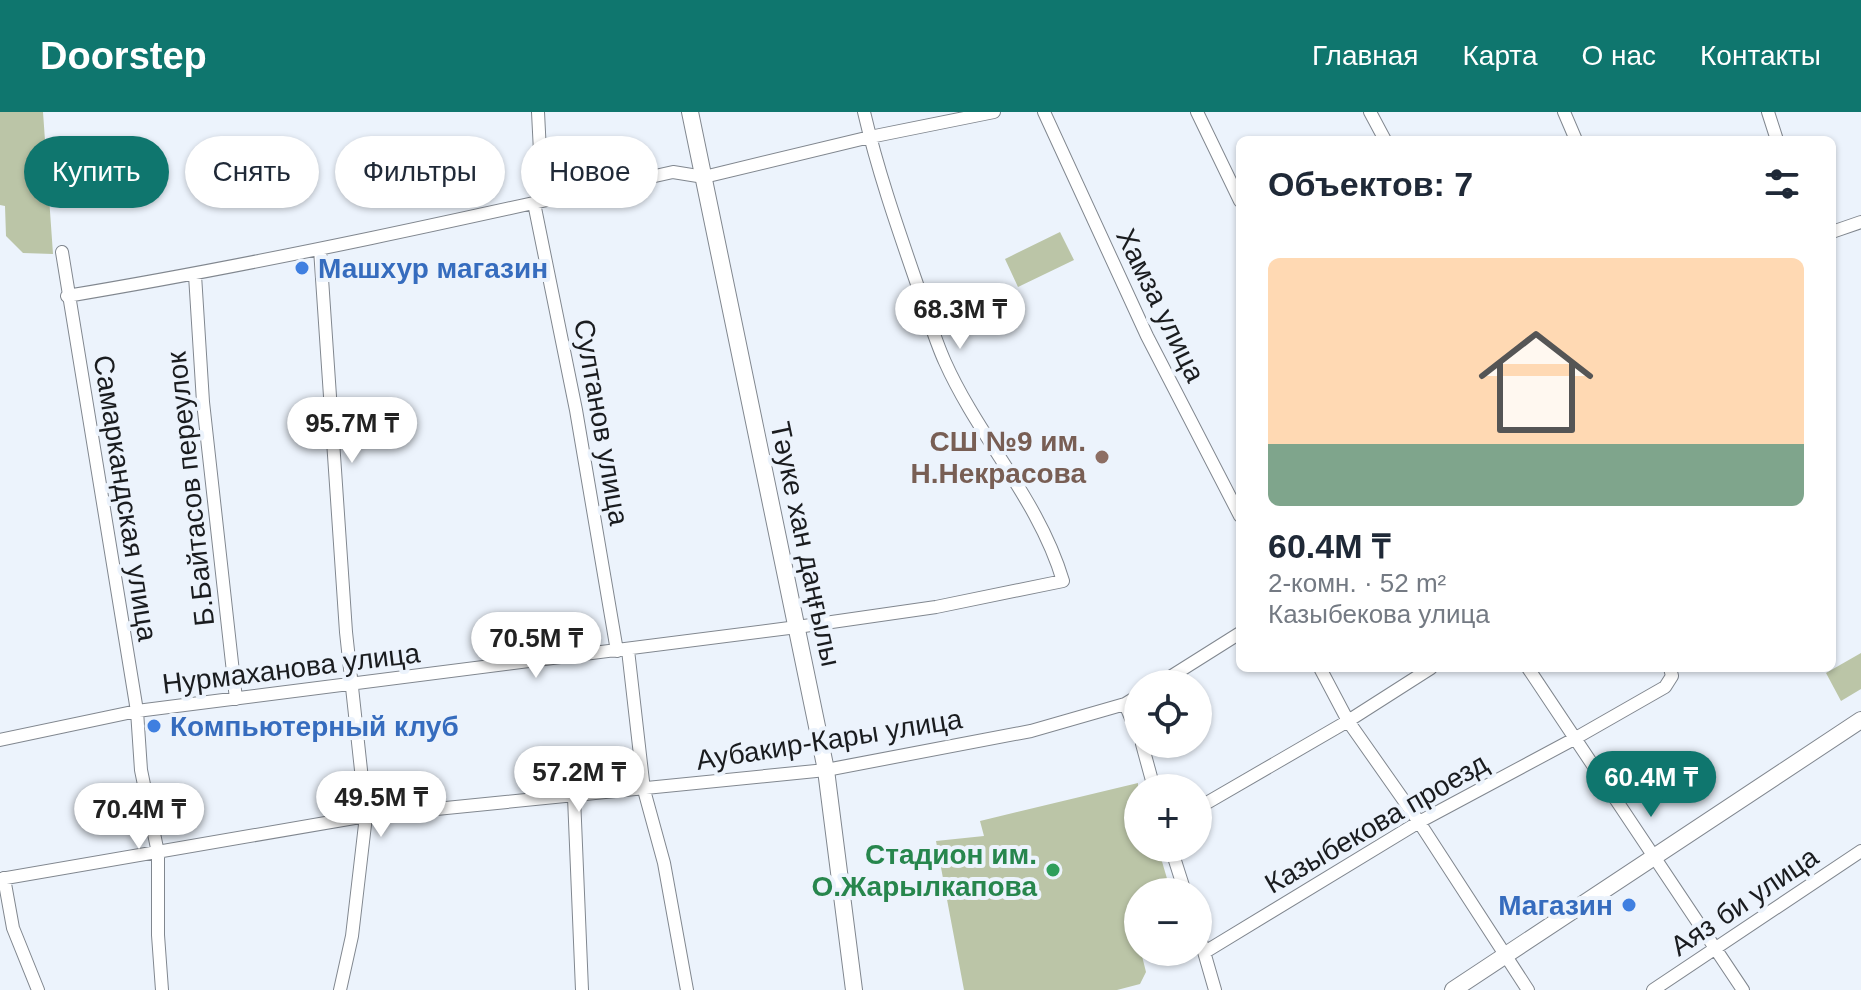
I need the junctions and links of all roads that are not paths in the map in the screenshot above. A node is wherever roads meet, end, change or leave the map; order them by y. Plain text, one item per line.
1 (538, 112) edge
2 (690, 112) edge
3 (864, 112) edge
4 (994, 112) edge
5 (1044, 112) edge
6 (1197, 112) edge
7 (1370, 112) edge
8 (1564, 112) edge
9 (1768, 112) edge
10 (539, 136) edge
11 (1383, 136) edge
12 (1574, 136) edge
13 (1776, 136) edge
14 (870, 137) junction
15 (658, 175) edge
16 (704, 177) junction
17 (1236, 193) edge
18 (521, 206) edge
19 (535, 208) edge
20 (1861, 222) edge
21 (1836, 231) edge
22 (320, 249) junction
23 (62, 252) dead end
24 (195, 275) junction
25 (67, 296) junction
26 (1236, 508) edge
27 (797, 627) junction
28 (1236, 636) edge
29 (622, 651) junction
30 (1181, 670) edge
31 (1322, 672) edge
32 (1425, 672) edge
33 (1531, 672) edge
34 (1671, 672) edge
35 (352, 685) junction
36 (236, 699) junction
37 (1124, 704) edge
38 (137, 711) junction
39 (1861, 720) edge
40 (1348, 721) junction
41 (1574, 739) junction
42 (0, 740) edge
43 (826, 770) junction
44 (644, 790) junction
45 (574, 797) junction
46 (1212, 800) edge
47 (366, 816) junction
48 (1419, 822) junction
49 (1861, 851) edge
50 (158, 853) junction
51 (1656, 857) junction
52 (2, 879) edge
53 (1212, 948) edge
54 (1717, 949) junction
55 (1504, 955) junction
56 (1209, 966) edge
57 (38, 990) edge
58 (162, 990) edge
59 (340, 990) edge
60 (582, 990) edge
61 (687, 990) edge
62 (854, 990) edge
63 (1215, 990) edge
64 (1453, 990) edge
65 (1528, 990) edge
66 (1653, 990) edge
67 (1743, 990) edge

1 - 10 street
2 - 16 street, Тәуке хан даңғылы
3 - 14 street
4 - 14 street
5 - 26 street, Хамза улица
6 - 17 street
7 - 11 street
8 - 12 street
9 - 13 street
14 - 16 street
14 - 27 street, Нурмаханова улица
15 - 16 street
16 - 27 street, Тәуке хан даңғылы
18 - 22 street
19 - 29 street, Султанов улица
20 - 21 street
22 - 24 street
22 - 35 street
23 - 25 street, Самаркандская улица
24 - 25 street
24 - 36 street, Б.Байтасов переулок
25 - 38 street, Самаркандская улица
27 - 29 street, Нурмаханова улица
27 - 43 street, Тәуке хан даңғылы
28 - 30 street
29 - 35 street, Нурмаханова улица
29 - 44 street, Султанов улица
31 - 40 street
32 - 40 street
33 - 41 street
34 - 41 street, Казыбекова проезд
35 - 36 street, Нурмаханова улица
35 - 47 street
36 - 38 street, Нурмаханова улица
37 - 43 street, Аубакир-Кары улица
38 - 42 street, Нурмаханова улица
38 - 50 street, Самаркандская улица
39 - 51 street
40 - 46 street
40 - 48 street
41 - 48 street, Казыбекова проезд
41 - 51 street
43 - 44 street, Аубакир-Кары улица
43 - 62 street, Тәуке хан даңғылы
44 - 45 street, Аубакир-Кары улица
44 - 61 street, Султанов улица
45 - 47 street, Аубакир-Кары улица
45 - 60 street
47 - 50 street, Аубакир-Кары улица
47 - 59 street
48 - 53 street, Казыбекова проезд
48 - 55 street
49 - 54 street, Аяз би улица
50 - 52 street, Аубакир-Кары улица
50 - 58 street, Самаркандская улица
51 - 54 street
51 - 55 street
52 - 57 street
54 - 66 street, Аяз би улица
54 - 67 street
55 - 64 street
55 - 65 street
56 - 63 street

